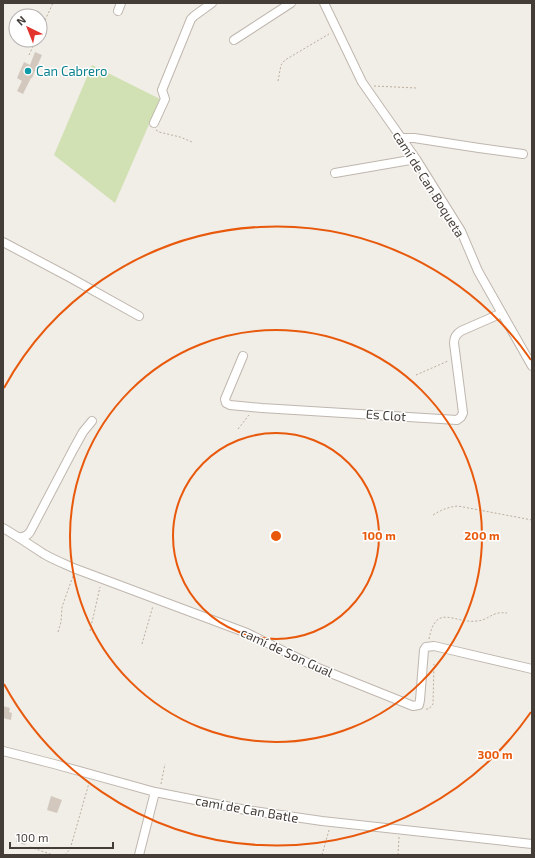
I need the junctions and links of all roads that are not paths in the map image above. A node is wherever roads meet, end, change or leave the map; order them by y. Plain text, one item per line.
1 (212, 3) edge
2 (291, 3) edge
3 (324, 3) edge
4 (234, 40) dead end
5 (154, 123) road end
6 (402, 138) junction
7 (523, 154) dead end
8 (416, 159) junction
9 (335, 173) dead end
10 (3, 242) edge
11 (502, 313) junction
12 (139, 316) dead end
13 (243, 356) dead end
14 (532, 366) edge
15 (92, 421) dead end
16 (3, 528) edge
17 (19, 537) junction
18 (532, 669) edge
19 (3, 751) edge
20 (157, 792) junction
21 (532, 844) edge
22 (138, 855) edge

1 - 5 street
2 - 4 street
3 - 6 street, camí de Can Boqueta
6 - 7 street
6 - 8 street, camí de Can Boqueta
8 - 9 street
8 - 11 street, camí de Can Boqueta
10 - 12 street
11 - 13 street, Es Clot
11 - 14 street, camí de Can Boqueta
15 - 17 street
16 - 17 street, camí de Son Gual
17 - 18 street, camí de Son Gual
19 - 20 street, camí de Can Batle
20 - 21 street, camí de Can Batle
20 - 22 street

